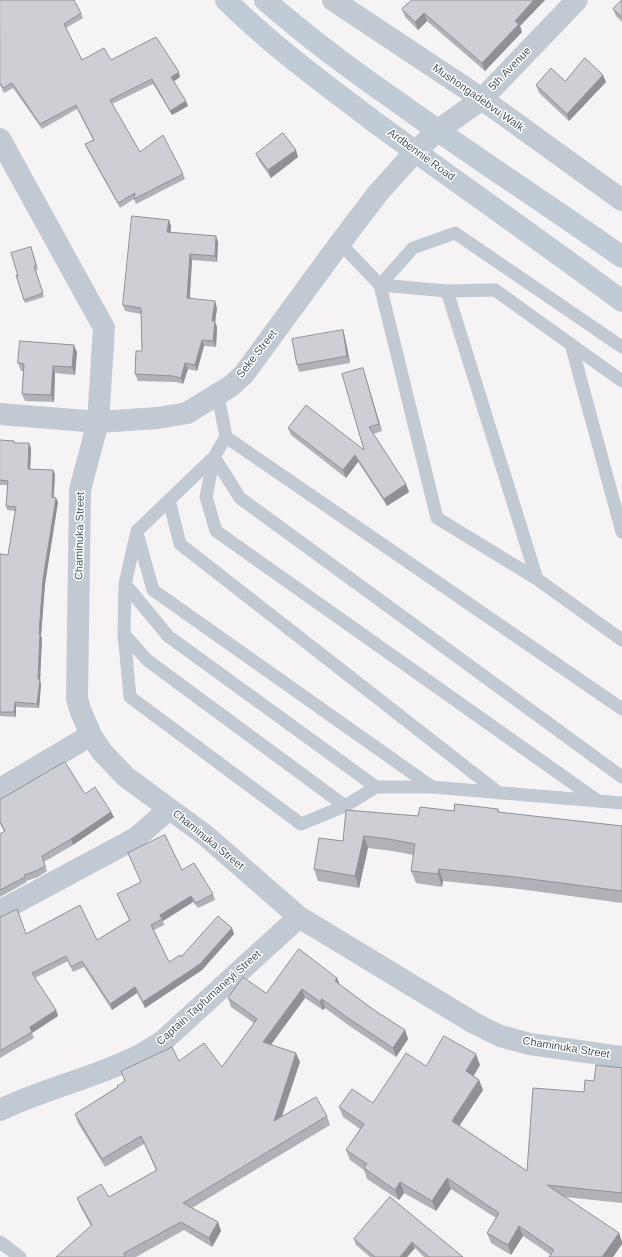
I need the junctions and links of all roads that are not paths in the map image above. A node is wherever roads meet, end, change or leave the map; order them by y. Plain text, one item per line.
1 (226, 0) edge
2 (266, 0) edge
3 (332, 0) edge
4 (577, 0) edge
5 (482, 99) junction
6 (437, 131) junction
7 (0, 140) edge
8 (415, 152) junction
9 (622, 200) edge
10 (340, 243) junction
11 (622, 257) edge
12 (380, 285) junction
13 (447, 291) junction
14 (622, 301) edge
15 (571, 344) junction
16 (622, 347) edge
17 (622, 381) edge
18 (218, 395) junction
19 (0, 414) edge
20 (98, 422) junction
21 (226, 438) junction
22 (214, 457) junction
23 (169, 500) junction
24 (137, 531) junction
25 (622, 532) edge
26 (537, 580) junction
27 (125, 584) junction
28 (124, 634) junction
29 (622, 640) edge
30 (622, 709) edge
31 (91, 735) junction
32 (622, 777) edge
33 (376, 787) junction
34 (432, 787) junction
35 (0, 789) edge
36 (499, 793) junction
37 (599, 801) junction
38 (622, 803) edge
39 (345, 806) junction
40 (169, 809) junction
41 (0, 911) edge
42 (298, 917) junction
43 (622, 1057) edge
44 (0, 1110) edge
45 (0, 1242) edge
46 (20, 1257) edge

1 - 8 main road, Ardbennie Road
2 - 6 main road
3 - 5 street, Mushongadebvu Walk
4 - 5 street, 5th Avenue
5 - 6 street, 5th Avenue
5 - 9 street, Mushongadebvu Walk
6 - 8 street, 5th Avenue
6 - 11 main road
7 - 20 street, Chaminuka Street
8 - 10 street, Seke Street
8 - 14 main road, Ardbennie Road
10 - 12 lane
10 - 18 street, Seke Street
12 - 13 lane
12 - 16 lane
12 - 26 lane
13 - 15 lane
13 - 26 lane
15 - 17 lane
15 - 25 lane
18 - 20 street, Seke Street
18 - 21 lane
19 - 20 street, Seke Street
20 - 31 street, Chaminuka Street
21 - 22 lane
21 - 30 lane
22 - 23 lane
22 - 32 lane
22 - 37 lane
23 - 24 lane
23 - 36 lane
24 - 27 lane
24 - 34 lane
26 - 29 lane
27 - 28 lane
27 - 33 lane
28 - 39 lane
28 - 39 lane
31 - 35 street
31 - 40 street, Chaminuka Street
33 - 34 lane
33 - 39 lane
34 - 36 lane
36 - 37 lane
37 - 38 lane
40 - 41 street
40 - 42 street, Chaminuka Street
42 - 43 street, Chaminuka Street
42 - 44 street, Captain Tapfumaneyi Street
45 - 46 lane

